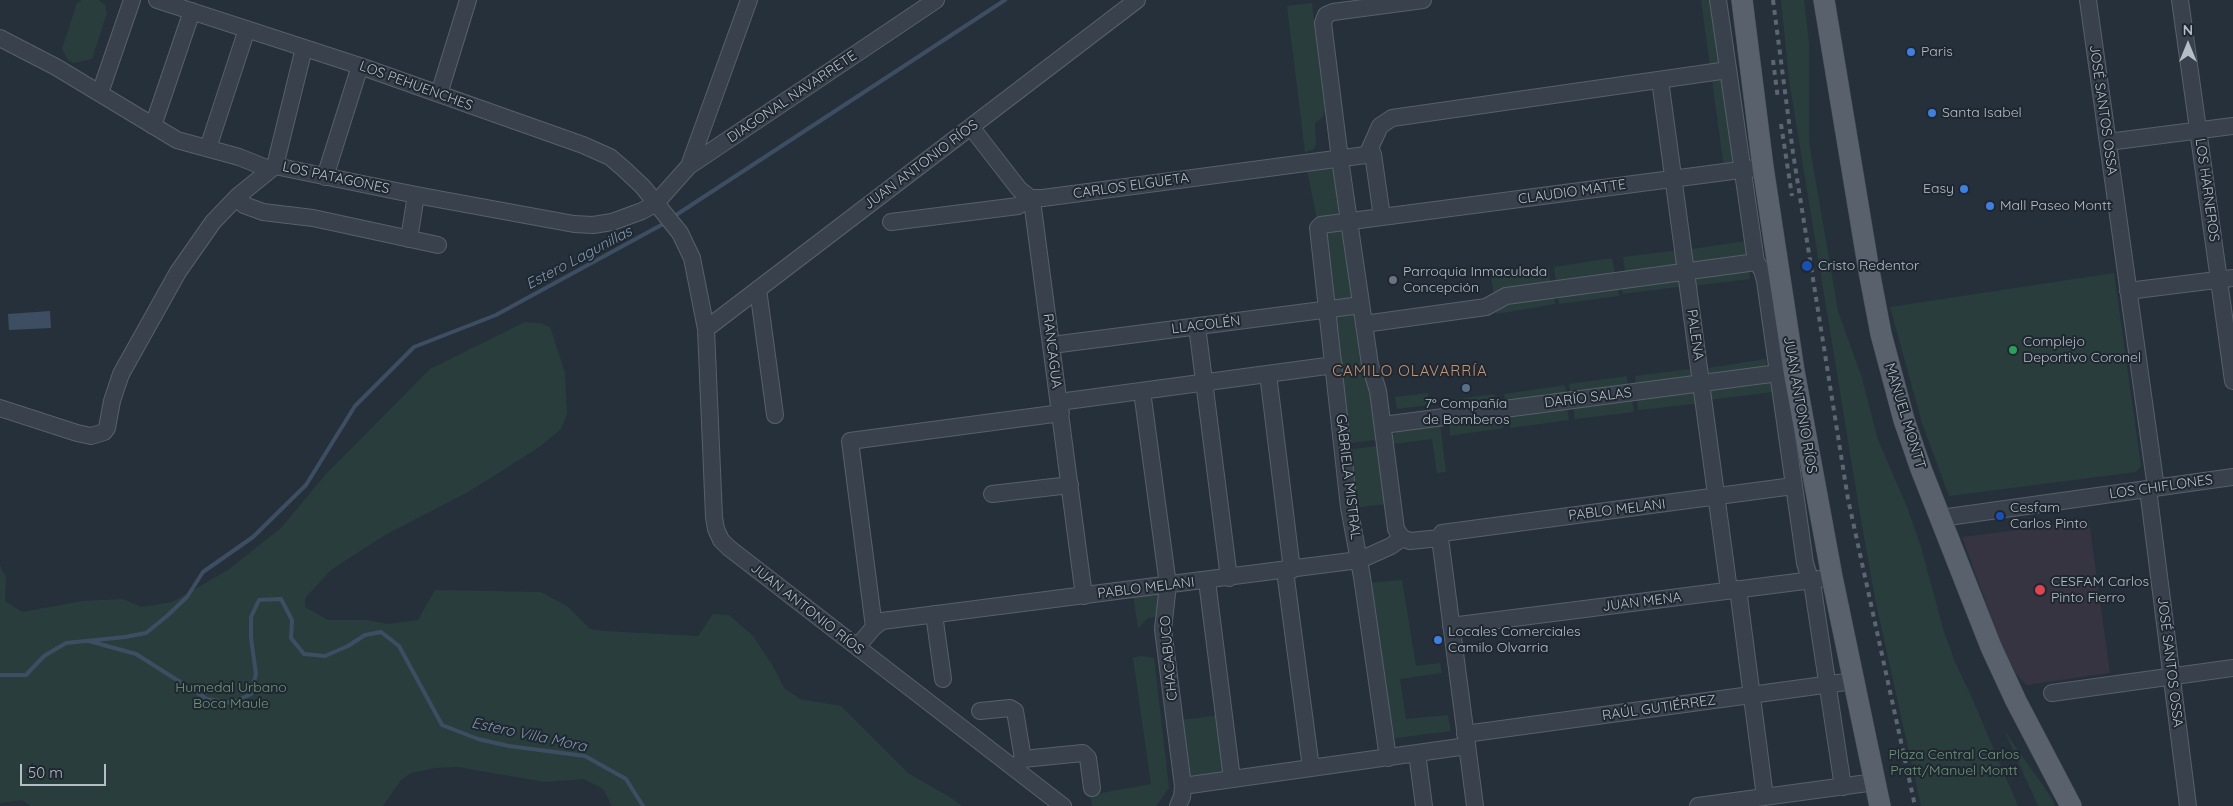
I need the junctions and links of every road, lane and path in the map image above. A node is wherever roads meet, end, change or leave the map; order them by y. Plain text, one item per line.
1 (132, 0) edge
2 (157, 0) edge
3 (468, 0) edge
4 (749, 0) edge
5 (936, 0) edge
6 (1137, 0) edge
7 (1423, 0) edge
8 (1718, 0) edge
9 (1742, 0) edge
10 (1824, 0) edge
11 (2088, 0) edge
12 (2180, 0) edge
13 (192, 12) junction
14 (247, 29) junction
15 (0, 38) edge
16 (304, 48) junction
17 (360, 66) junction
18 (1728, 70) junction
19 (1660, 80) junction
20 (100, 93) junction
21 (439, 94) junction
22 (153, 126) junction
23 (2233, 126) edge
24 (971, 127) junction
25 (2198, 130) junction
26 (2108, 142) junction
27 (208, 148) junction
28 (1370, 155) junction
29 (1340, 159) junction
30 (689, 166) junction
31 (272, 167) junction
32 (1752, 168) junction
33 (325, 177) junction
34 (1673, 178) junction
35 (416, 195) junction
36 (238, 196) junction
37 (1030, 198) junction
38 (661, 209) junction
39 (1382, 217) junction
40 (891, 222) dead end
41 (1349, 222) junction
42 (409, 239) junction
43 (438, 244) dead end
44 (1756, 262) junction
45 (1686, 271) junction
46 (2226, 279) edge
47 (758, 289) junction
48 (2128, 291) junction
49 (1361, 305) junction
50 (1328, 310) junction
51 (1364, 324) junction
52 (1197, 326) junction
53 (706, 329) junction
54 (1052, 345) junction
55 (1334, 365) junction
56 (1786, 372) junction
57 (1268, 374) junction
58 (2233, 381) edge
59 (1204, 383) junction
60 (1702, 383) junction
61 (1142, 391) junction
62 (1060, 407) junction
63 (0, 408) edge
64 (775, 415) dead end
65 (1383, 425) junction
66 (2233, 477) edge
67 (1070, 486) junction
68 (1793, 486) junction
69 (2152, 488) junction
70 (992, 494) dead end
71 (1717, 496) junction
72 (1941, 518) junction
73 (1440, 536) junction
74 (1402, 538) junction
75 (1358, 560) junction
76 (1288, 570) junction
77 (1832, 577) junction
78 (1229, 578) junction
79 (1207, 580) junction
80 (1809, 580) junction
81 (1168, 586) junction
82 (1734, 590) junction
83 (1084, 596) junction
84 (934, 614) junction
85 (874, 626) junction
86 (1452, 626) junction
87 (857, 647) junction
88 (2233, 668) edge
89 (2172, 676) junction
90 (943, 679) dead end
91 (1853, 681) junction
92 (1828, 685) junction
93 (2052, 693) dead end
94 (1752, 695) junction
95 (980, 710) dead end
96 (1466, 740) junction
97 (1417, 754) junction
98 (1388, 758) junction
99 (1019, 764) junction
100 (1311, 768) junction
101 (1232, 779) junction
102 (1875, 782) junction
103 (1183, 786) junction
104 (1842, 787) junction
105 (1092, 788) dead end
106 (1765, 797) junction
107 (1799, 799) edge
108 (1727, 804) edge
109 (1062, 806) edge
110 (1178, 806) edge
111 (1424, 806) edge
112 (1475, 806) edge
113 (1698, 806) edge
114 (1880, 806) edge
115 (2071, 806) edge
116 (2188, 806) edge

1 - 20 street
2 - 13 street, LOS PEHUENCHES
3 - 21 street
4 - 30 street
5 - 30 street, DIAGONAL NAVARRETE
6 - 24 street, JUAN ANTONIO RÍOS
7 - 29 street
8 - 18 street
9 - 32 main road, JUAN ANTONIO RÍOS
10 - 72 main road, MANUEL MONTT
11 - 26 street, JOSÉ SANTOS OSSA
12 - 25 street, LOS HARNEROS
13 - 14 street, LOS PEHUENCHES
13 - 22 street
14 - 16 street, LOS PEHUENCHES
14 - 27 street
15 - 20 street
16 - 17 street, LOS PEHUENCHES
16 - 31 street
17 - 21 street, LOS PEHUENCHES
17 - 33 street
18 - 19 street
18 - 32 street
19 - 28 street
19 - 34 street, PALENA
20 - 22 street
21 - 38 street, LOS PEHUENCHES
22 - 27 street
23 - 25 street
24 - 37 street
24 - 47 street, JUAN ANTONIO RÍOS
25 - 26 street
25 - 46 street, LOS HARNEROS
26 - 48 street, JOSÉ SANTOS OSSA
27 - 31 street
28 - 29 street, CARLOS ELGUETA
28 - 39 street
29 - 37 street, CARLOS ELGUETA
29 - 41 street
30 - 38 street, DIAGONAL NAVARRETE
31 - 33 street, LOS PATAGONES
31 - 36 street, LOS PATAGONES
32 - 34 street, CLAUDIO MATTE
32 - 44 street
32 - 56 main road, JUAN ANTONIO RÍOS
33 - 35 street, LOS PATAGONES
34 - 39 street, CLAUDIO MATTE
34 - 45 street, PALENA
35 - 38 street, LOS PATAGONES
35 - 42 street
36 - 42 street
36 - 63 street, LOS PATAGONES
37 - 40 street, CARLOS ELGUETA
37 - 54 street, RANCAGUA
38 - 53 street, JUAN ANTONIO RÍOS
39 - 41 street, CLAUDIO MATTE
41 - 49 street
41 - 50 street, GABRIELA MISTRAL
42 - 43 street
44 - 45 street
44 - 56 street
45 - 51 street
45 - 60 street, PALENA
46 - 48 street
46 - 58 street, LOS HARNEROS
47 - 53 street, JUAN ANTONIO RÍOS
47 - 64 street
48 - 69 street, JOSÉ SANTOS OSSA
49 - 50 street, LLACOLÉN
49 - 51 street
50 - 52 street, LLACOLÉN
50 - 55 street, GABRIELA MISTRAL
51 - 65 street
52 - 54 street, LLACOLÉN
52 - 59 street
53 - 87 street, JUAN ANTONIO RÍOS
54 - 62 street, RANCAGUA
55 - 57 street
55 - 75 street, GABRIELA MISTRAL
56 - 60 street, DARÍO SALAS
56 - 68 street
56 - 77 main road, JUAN ANTONIO RÍOS
57 - 59 street
57 - 76 street
59 - 61 street
59 - 78 street
60 - 65 street, DARÍO SALAS
60 - 71 street, PALENA
61 - 62 street
61 - 81 street, CHACABUCO
62 - 67 street, RANCAGUA
62 - 85 street
65 - 74 street
66 - 69 street, LOS CHIFLONES
67 - 70 street
67 - 83 street, RANCAGUA
68 - 71 street, PABLO MELANI
68 - 80 street
69 - 72 street, LOS CHIFLONES
69 - 89 street, JOSÉ SANTOS OSSA
71 - 73 street, PABLO MELANI
71 - 82 street, PALENA
72 - 115 main road, MANUEL MONTT
73 - 74 street, PABLO MELANI
73 - 86 street
74 - 75 street, PABLO MELANI
75 - 76 street, PABLO MELANI
75 - 98 street, GABRIELA MISTRAL
76 - 78 street, PABLO MELANI
76 - 100 street
77 - 80 street, JUAN MENA
77 - 91 main road, JUAN ANTONIO RÍOS
78 - 79 street, PABLO MELANI
79 - 81 street, PABLO MELANI
79 - 101 street
80 - 82 street, JUAN MENA
80 - 92 street
81 - 83 street, PABLO MELANI
81 - 103 street, CHACABUCO
82 - 86 street, JUAN MENA
82 - 94 street, PALENA
83 - 84 street, PABLO MELANI
84 - 85 street, PABLO MELANI
84 - 90 street
85 - 87 street
86 - 96 street
87 - 99 street, JUAN ANTONIO RÍOS
88 - 89 street
89 - 93 street
89 - 116 street, JOSÉ SANTOS OSSA
91 - 92 street, RAÚL GUTIÉRREZ
91 - 102 main road, JUAN ANTONIO RÍOS
92 - 94 street, RAÚL GUTIÉRREZ
92 - 104 street
94 - 96 street, RAÚL GUTIÉRREZ
94 - 106 street, PALENA
95 - 99 street
96 - 97 street, RAÚL GUTIÉRREZ
96 - 112 street
97 - 98 street, RAÚL GUTIÉRREZ
97 - 111 street
98 - 100 street, RAÚL GUTIÉRREZ
99 - 105 street
99 - 109 street, JUAN ANTONIO RÍOS
100 - 101 street, RAÚL GUTIÉRREZ
101 - 103 street, RAÚL GUTIÉRREZ
102 - 104 street
102 - 114 main road, JUAN ANTONIO RÍOS
103 - 110 street, CHACABUCO
104 - 107 street
106 - 107 street
106 - 108 street
108 - 113 street

